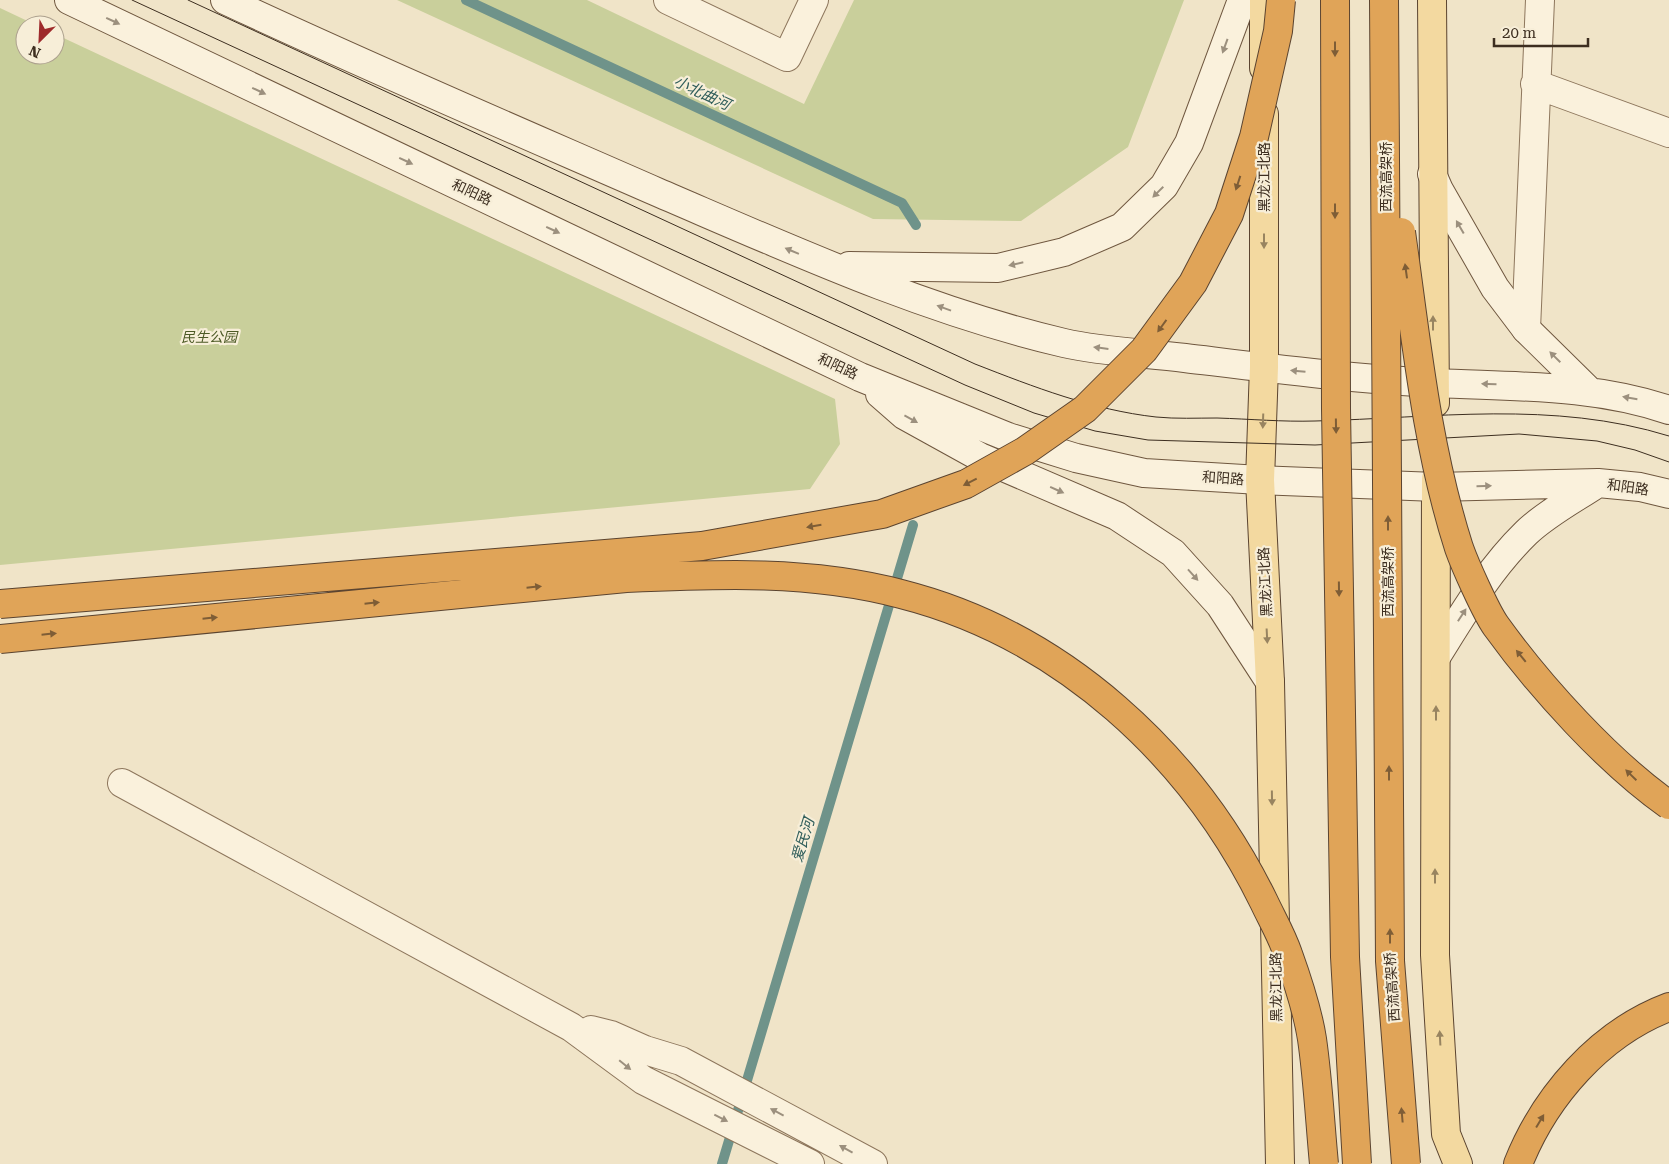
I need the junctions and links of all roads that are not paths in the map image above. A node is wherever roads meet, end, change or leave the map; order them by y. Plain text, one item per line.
1 (68, 0) edge
2 (225, 0) edge
3 (668, 0) edge
4 (814, 0) edge
5 (1242, 0) edge
6 (1264, 0) edge
7 (1281, 0) edge
8 (1335, 0) edge
9 (1384, 0) edge
10 (1432, 0) edge
11 (1540, 0) edge
12 (1535, 84) junction
13 (1669, 133) edge
14 (1386, 134) junction
15 (1432, 174) junction
16 (827, 266) junction
17 (1526, 328) junction
18 (1264, 367) junction
19 (860, 377) junction
20 (1433, 383) junction
21 (1590, 392) junction
22 (1669, 410) edge
23 (1260, 480) junction
24 (1598, 483) junction
25 (1436, 487) junction
26 (1669, 494) edge
27 (0, 604) edge
28 (0, 639) edge
29 (1436, 656) junction
30 (1270, 682) junction
31 (122, 783) dead end
32 (1669, 806) edge
33 (1669, 1006) edge
34 (571, 1026) junction
35 (1446, 1134) junction
36 (810, 1164) edge
37 (873, 1164) edge
38 (1280, 1164) edge
39 (1324, 1164) edge
40 (1357, 1164) edge
41 (1406, 1164) edge
42 (1447, 1164) edge
43 (1458, 1164) edge
44 (1518, 1164) edge

1 -> 19 main road, 和阳路
16 -> 2 main road
3 - 4 main road
5 -> 16 main road
6 -> 18 main road, 黑龙江北路
7 -> 27 highway, bridge
8 -> 40 highway, bridge
9 - 14 highway, 西流高架桥, bridge
10 - 15 main road
11 - 12 main road
12 - 13 main road
12 - 17 main road
32 -> 14 highway, bridge
41 -> 14 highway, 西流高架桥, bridge
17 -> 15 main road
20 -> 15 main road
18 -> 16 main road
21 -> 17 main road
20 -> 18 main road
18 -> 23 main road, 黑龙江北路
19 - 23 main road, 和阳路
19 -> 30 main road
21 -> 20 main road
20 - 25 main road
22 -> 21 main road
23 - 25 main road, 和阳路
23 -> 30 main road, 黑龙江北路
25 -> 24 main road, 和阳路
24 - 26 main road, 和阳路
29 -> 24 main road
25 - 29 main road
28 -> 39 highway, bridge
35 -> 29 main road
30 -> 38 main road, 黑龙江北路
31 - 34 main road
44 -> 33 highway
34 -> 36 main road
37 -> 34 main road
35 - 42 main road
35 - 43 main road

